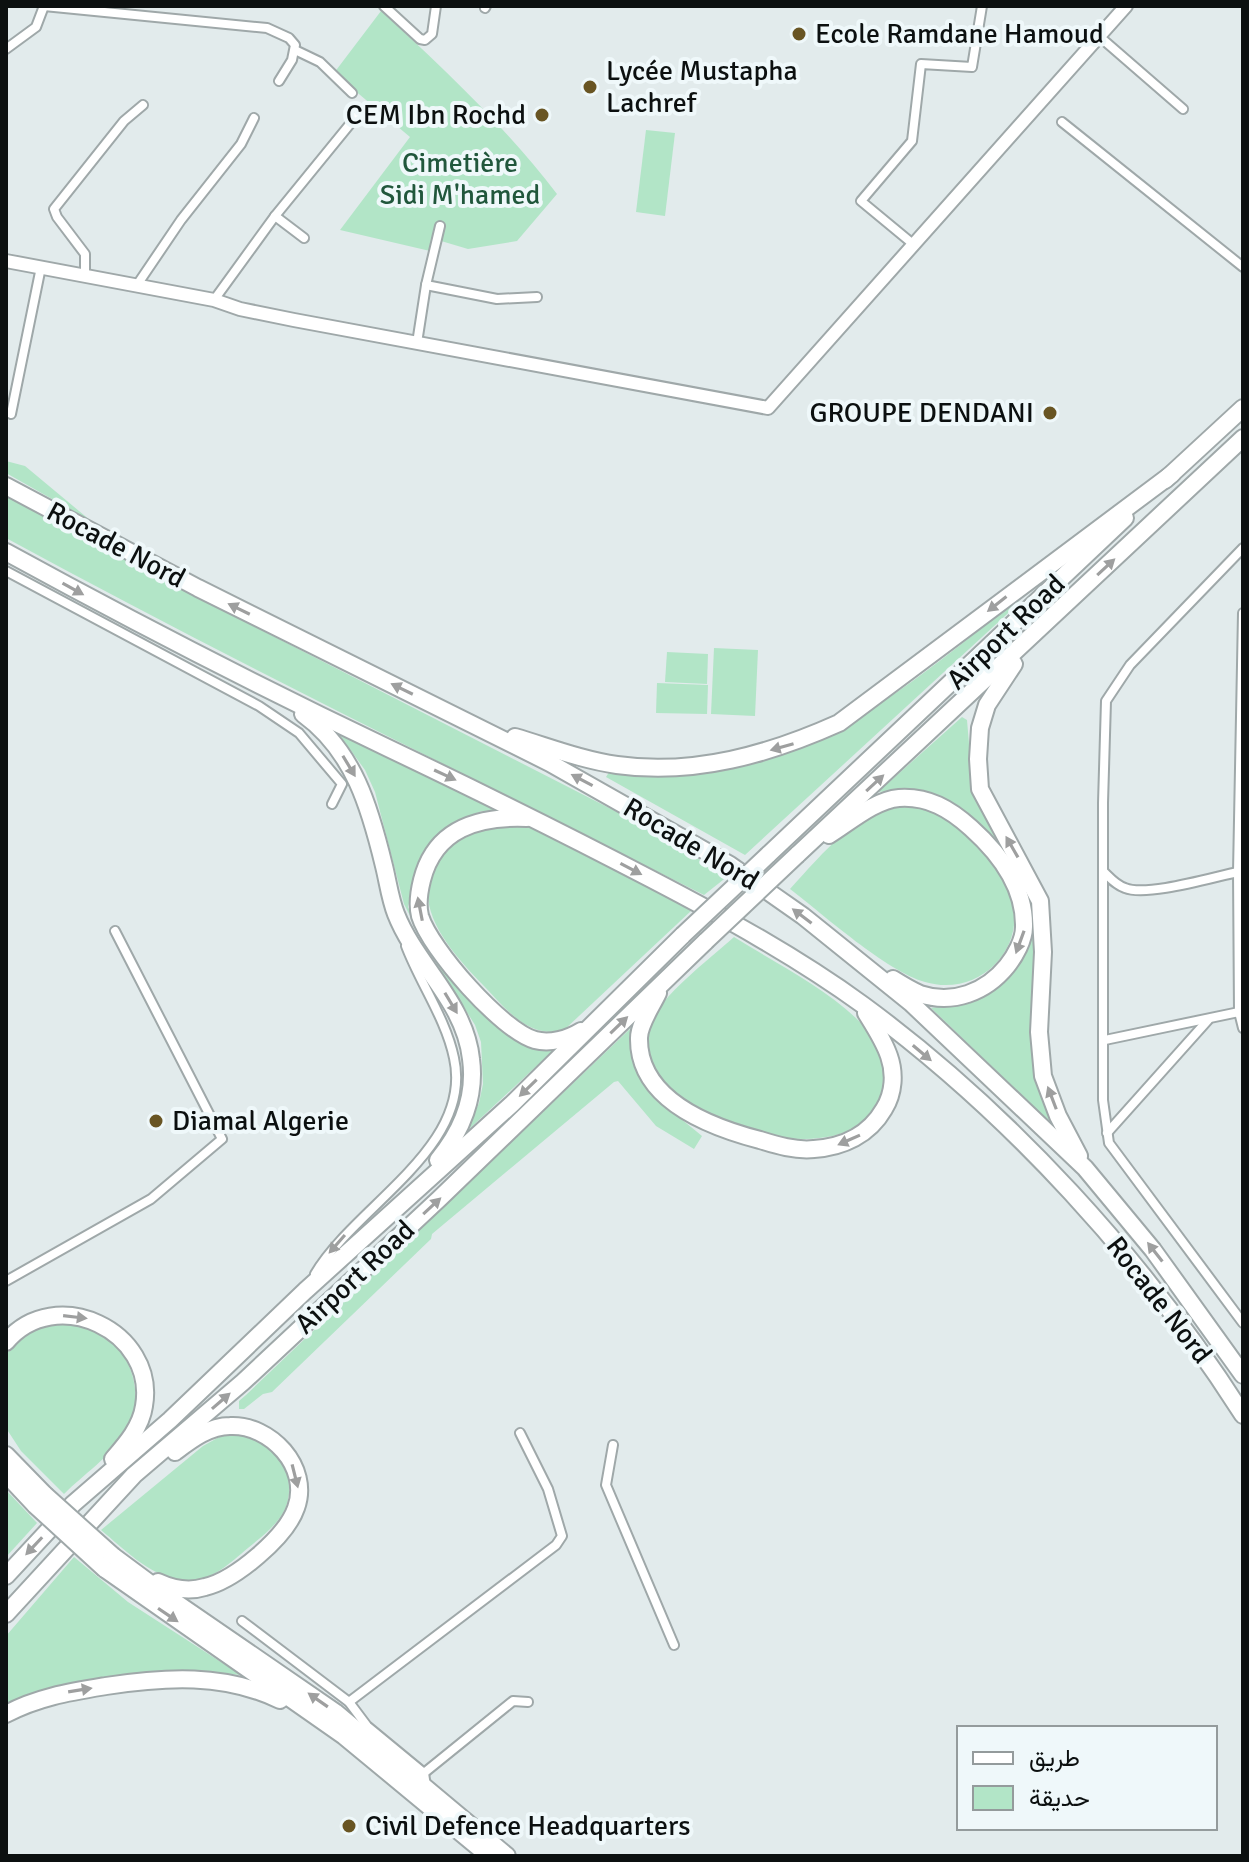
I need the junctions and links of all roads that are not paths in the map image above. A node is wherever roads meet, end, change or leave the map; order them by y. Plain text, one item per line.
1 (44, 6) edge
2 (188, 6) edge
3 (384, 6) edge
4 (436, 6) edge
5 (982, 6) edge
6 (1126, 6) edge
7 (187, 19) junction
8 (1100, 37) junction
9 (6, 49) edge
10 (295, 50) junction
11 (279, 81) dead end
12 (352, 93) dead end
13 (143, 105) dead end
14 (1183, 109) dead end
15 (359, 113) dead end
16 (254, 118) dead end
17 (1062, 122) dead end
18 (275, 216) junction
19 (440, 226) dead end
20 (304, 238) dead end
21 (913, 244) junction
22 (6, 261) edge
23 (41, 267) junction
24 (1243, 267) edge
25 (85, 277) junction
26 (137, 285) junction
27 (426, 285) junction
28 (537, 297) dead end
29 (214, 300) junction
30 (417, 343) junction
31 (1241, 409) edge
32 (11, 414) dead end
33 (1243, 438) edge
34 (1172, 474) junction
35 (6, 486) edge
36 (1243, 548) edge
37 (6, 552) edge
38 (6, 571) edge
39 (1243, 613) edge
40 (1034, 635) junction
41 (274, 694) junction
42 (472, 724) junction
43 (332, 804) dead end
44 (538, 819) junction
45 (797, 855) junction
46 (1104, 872) junction
47 (1238, 872) junction
48 (397, 915) junction
49 (115, 931) dead end
50 (864, 964) junction
51 (664, 982) junction
52 (861, 1004) junction
53 (1239, 1012) junction
54 (1208, 1020) junction
55 (596, 1021) junction
56 (1243, 1028) edge
57 (1105, 1040) junction
58 (1107, 1133) junction
59 (1085, 1168) junction
60 (397, 1206) junction
61 (6, 1281) edge
62 (305, 1291) junction
63 (1243, 1323) edge
64 (6, 1342) edge
65 (1243, 1375) edge
66 (1243, 1415) edge
67 (520, 1433) dead end
68 (613, 1445) dead end
69 (7, 1460) edge
70 (73, 1504) junction
71 (101, 1510) junction
72 (109, 1562) junction
73 (127, 1568) junction
74 (6, 1576) edge
75 (6, 1614) edge
76 (242, 1621) dead end
77 (674, 1645) dead end
78 (349, 1702) junction
79 (528, 1702) dead end
80 (6, 1714) edge
81 (318, 1717) junction
82 (425, 1779) junction
83 (489, 1856) edge
84 (507, 1856) edge

1 - 7 street
1 - 9 street
2 - 7 street
3 - 4 street
5 - 21 street
6 - 8 street
7 - 10 street
8 - 14 street
8 - 21 street
10 - 11 street
10 - 12 street
13 - 25 street
15 - 18 street
16 - 26 street
17 - 24 street
18 - 20 street
18 - 29 street
19 - 27 street
21 - 30 street
22 - 23 street
23 - 25 street
23 - 32 street
25 - 26 street
26 - 29 street
27 - 28 street
27 - 30 street
29 - 30 street
31 - 34 highway, Airport Road
40 -> 33 highway, Airport Road
34 -> 42 highway
34 - 55 highway, Airport Road, bridge
42 -> 35 highway, Rocade Nord
36 - 46 street
37 -> 41 highway, Rocade Nord
38 - 43 street
39 - 47 street
45 -> 40 highway, Airport Road
59 -> 40 highway
41 -> 44 highway, Rocade Nord
41 -> 48 highway
50 -> 42 highway, Rocade Nord
44 -> 52 highway, Rocade Nord
55 -> 44 highway
45 -> 50 highway
45 - 51 highway, Airport Road, bridge
46 - 47 street
46 - 57 street
47 - 53 street
48 -> 60 highway
48 -> 62 street
49 - 61 street
50 - 59 highway, Rocade Nord
52 -> 51 highway
71 -> 51 highway, Airport Road
52 -> 66 highway, Rocade Nord
53 - 54 street
53 - 56 street
54 - 57 street
54 - 58 street
55 -> 60 highway, Airport Road
57 - 58 street
58 - 63 street
65 -> 59 highway, Rocade Nord
60 - 62 highway, Airport Road
62 - 70 highway, Airport Road
64 -> 70 highway
67 - 78 street
68 - 77 street
69 - 72 highway, bridge
70 -> 74 highway, Airport Road
71 -> 73 highway
71 - 75 highway, Airport Road
72 - 73 highway
72 -> 81 highway
82 -> 73 highway
76 - 78 street
78 - 82 street
79 - 82 street
80 -> 81 highway
81 - 83 highway
82 - 84 highway

